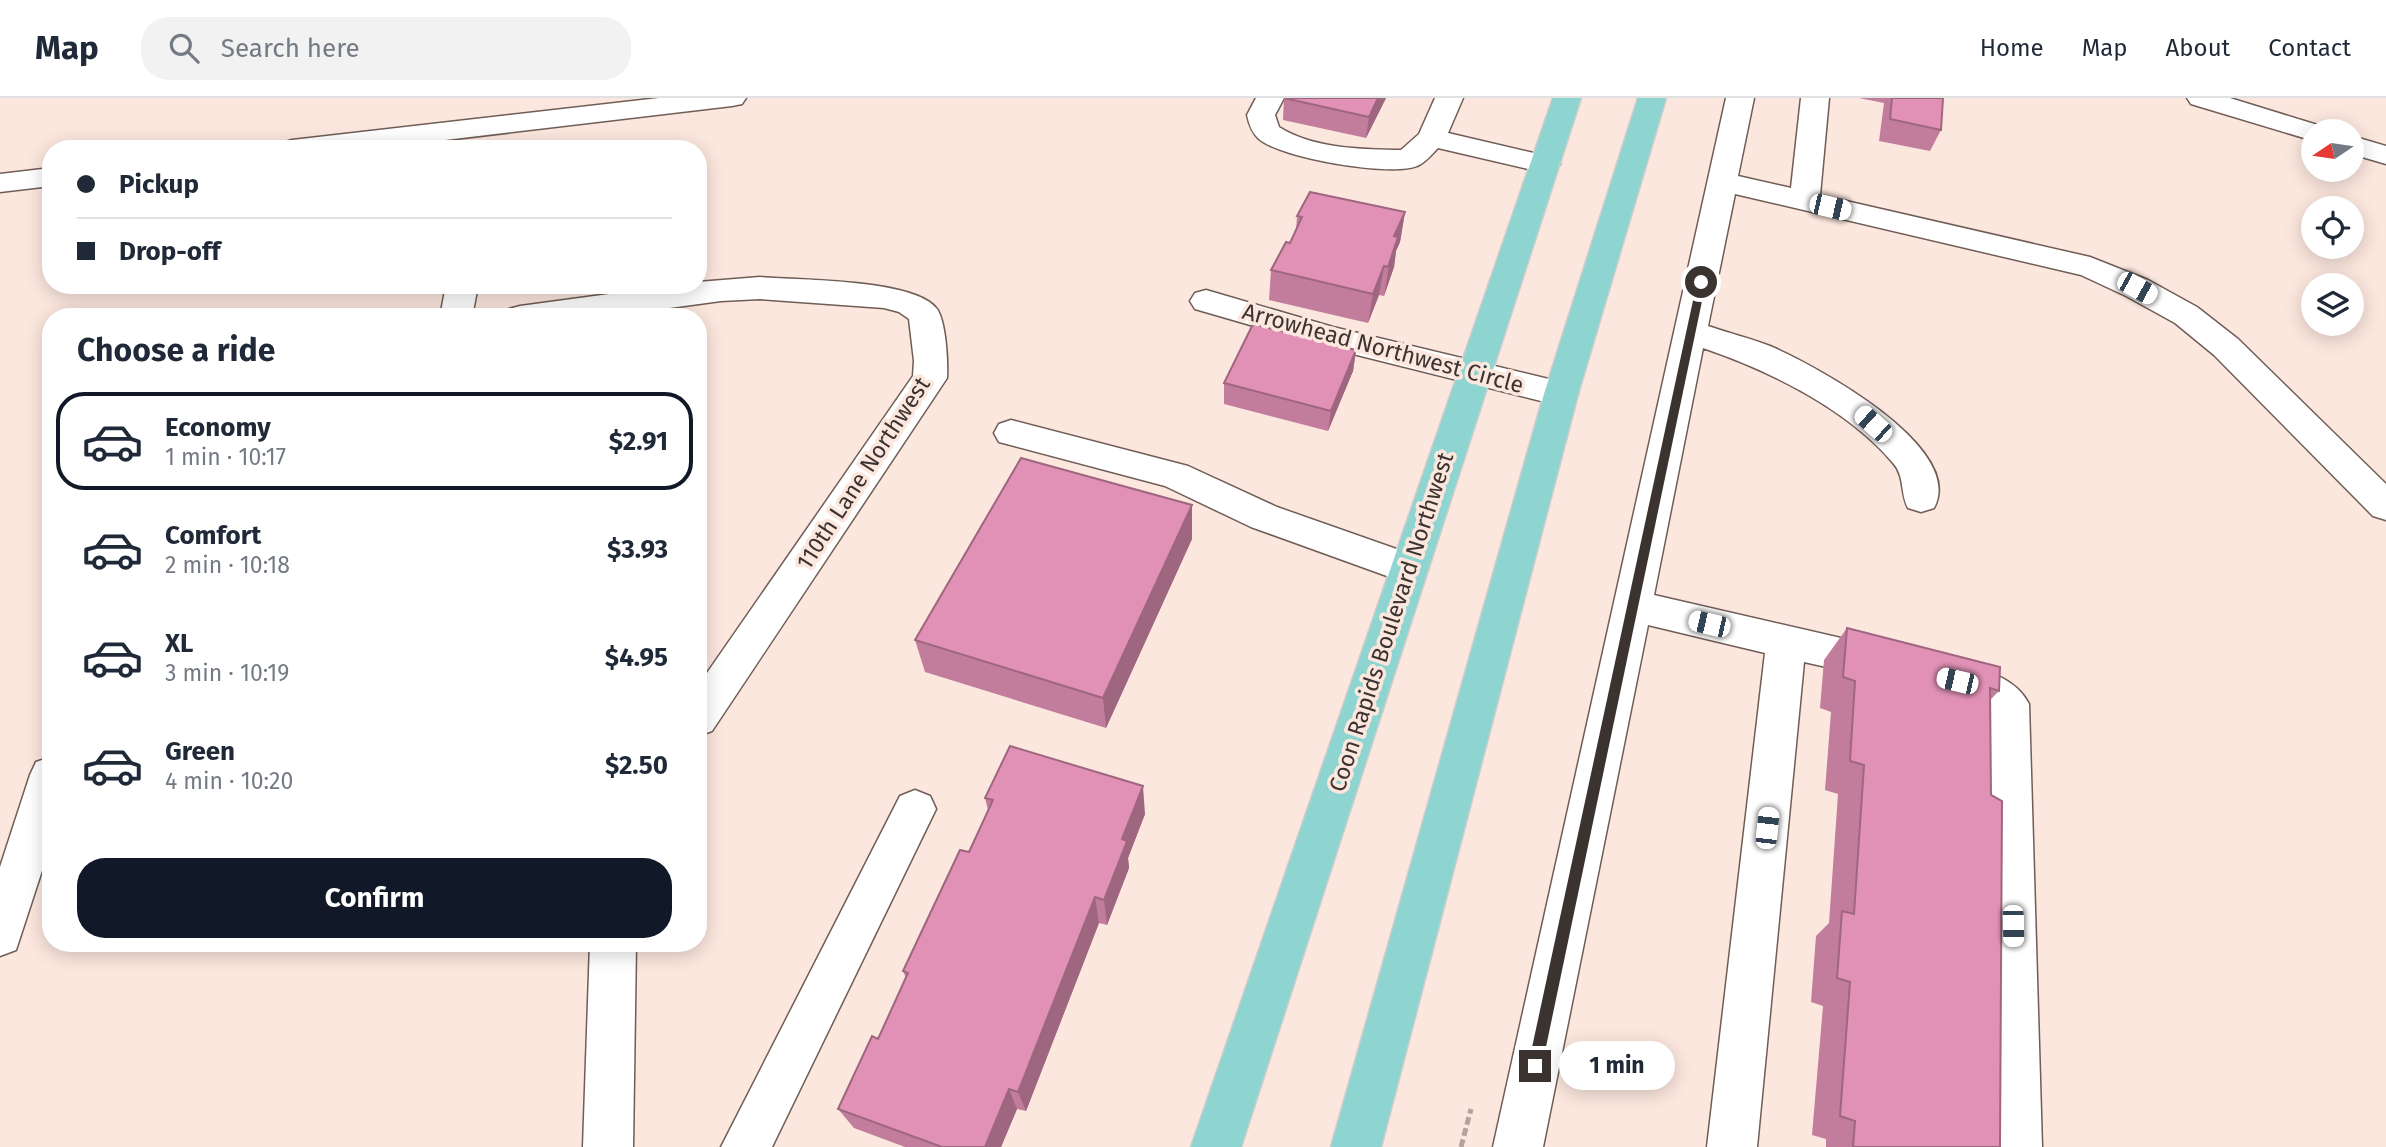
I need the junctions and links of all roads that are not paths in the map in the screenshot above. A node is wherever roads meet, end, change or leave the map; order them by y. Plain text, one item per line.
1 (732, 98) edge
2 (1270, 98) edge
3 (1449, 98) edge
4 (1567, 98) edge
5 (1652, 98) edge
6 (1740, 98) edge
7 (1815, 98) edge
8 (2201, 98) edge
9 (2301, 129) edge
10 (490, 137) edge
11 (1433, 138) junction
12 (440, 140) edge
13 (2364, 149) edge
14 (2386, 155) edge
15 (1545, 164) junction
16 (42, 178) edge
17 (1722, 182) junction
18 (0, 183) edge
19 (1804, 201) junction
20 (707, 292) edge
21 (691, 294) edge
22 (1206, 301) dead end
23 (587, 308) edge
24 (1691, 332) junction
25 (1474, 373) junction
26 (1561, 394) junction
27 (1011, 433) dead end
28 (1921, 498) dead end
29 (2386, 506) edge
30 (1409, 569) junction
31 (1632, 606) junction
32 (1786, 642) junction
33 (707, 706) edge
34 (42, 802) edge
35 (915, 809) dead end
36 (0, 935) edge
37 (613, 952) edge
38 (608, 1147) edge
39 (746, 1147) edge
40 (1216, 1147) edge
41 (1356, 1147) edge
42 (1518, 1147) edge
43 (1732, 1147) edge
44 (2017, 1147) edge

1 - 10 street
2 - 11 street
3 - 11 street
4 - 15 main road, Coon Rapids Boulevard Northwest
5 - 26 main road
6 - 17 street
7 - 19 street
8 - 9 street
10 - 12 street
11 - 15 street
13 - 14 street
15 - 25 main road, Coon Rapids Boulevard Northwest
16 - 18 street
17 - 19 street
17 - 24 street
19 - 29 street
20 - 33 street, 110th Lane Northwest
21 - 23 street, 110th Lane Northwest
22 - 25 street, Arrowhead Northwest Circle
24 - 28 street
24 - 31 street
25 - 26 street, Arrowhead Northwest Circle
25 - 30 main road, Coon Rapids Boulevard Northwest
26 - 41 main road
27 - 30 street
30 - 40 main road, Coon Rapids Boulevard Northwest
31 - 32 street
31 - 42 street
32 - 43 street
32 - 44 street
34 - 36 street
35 - 39 street
37 - 38 street

